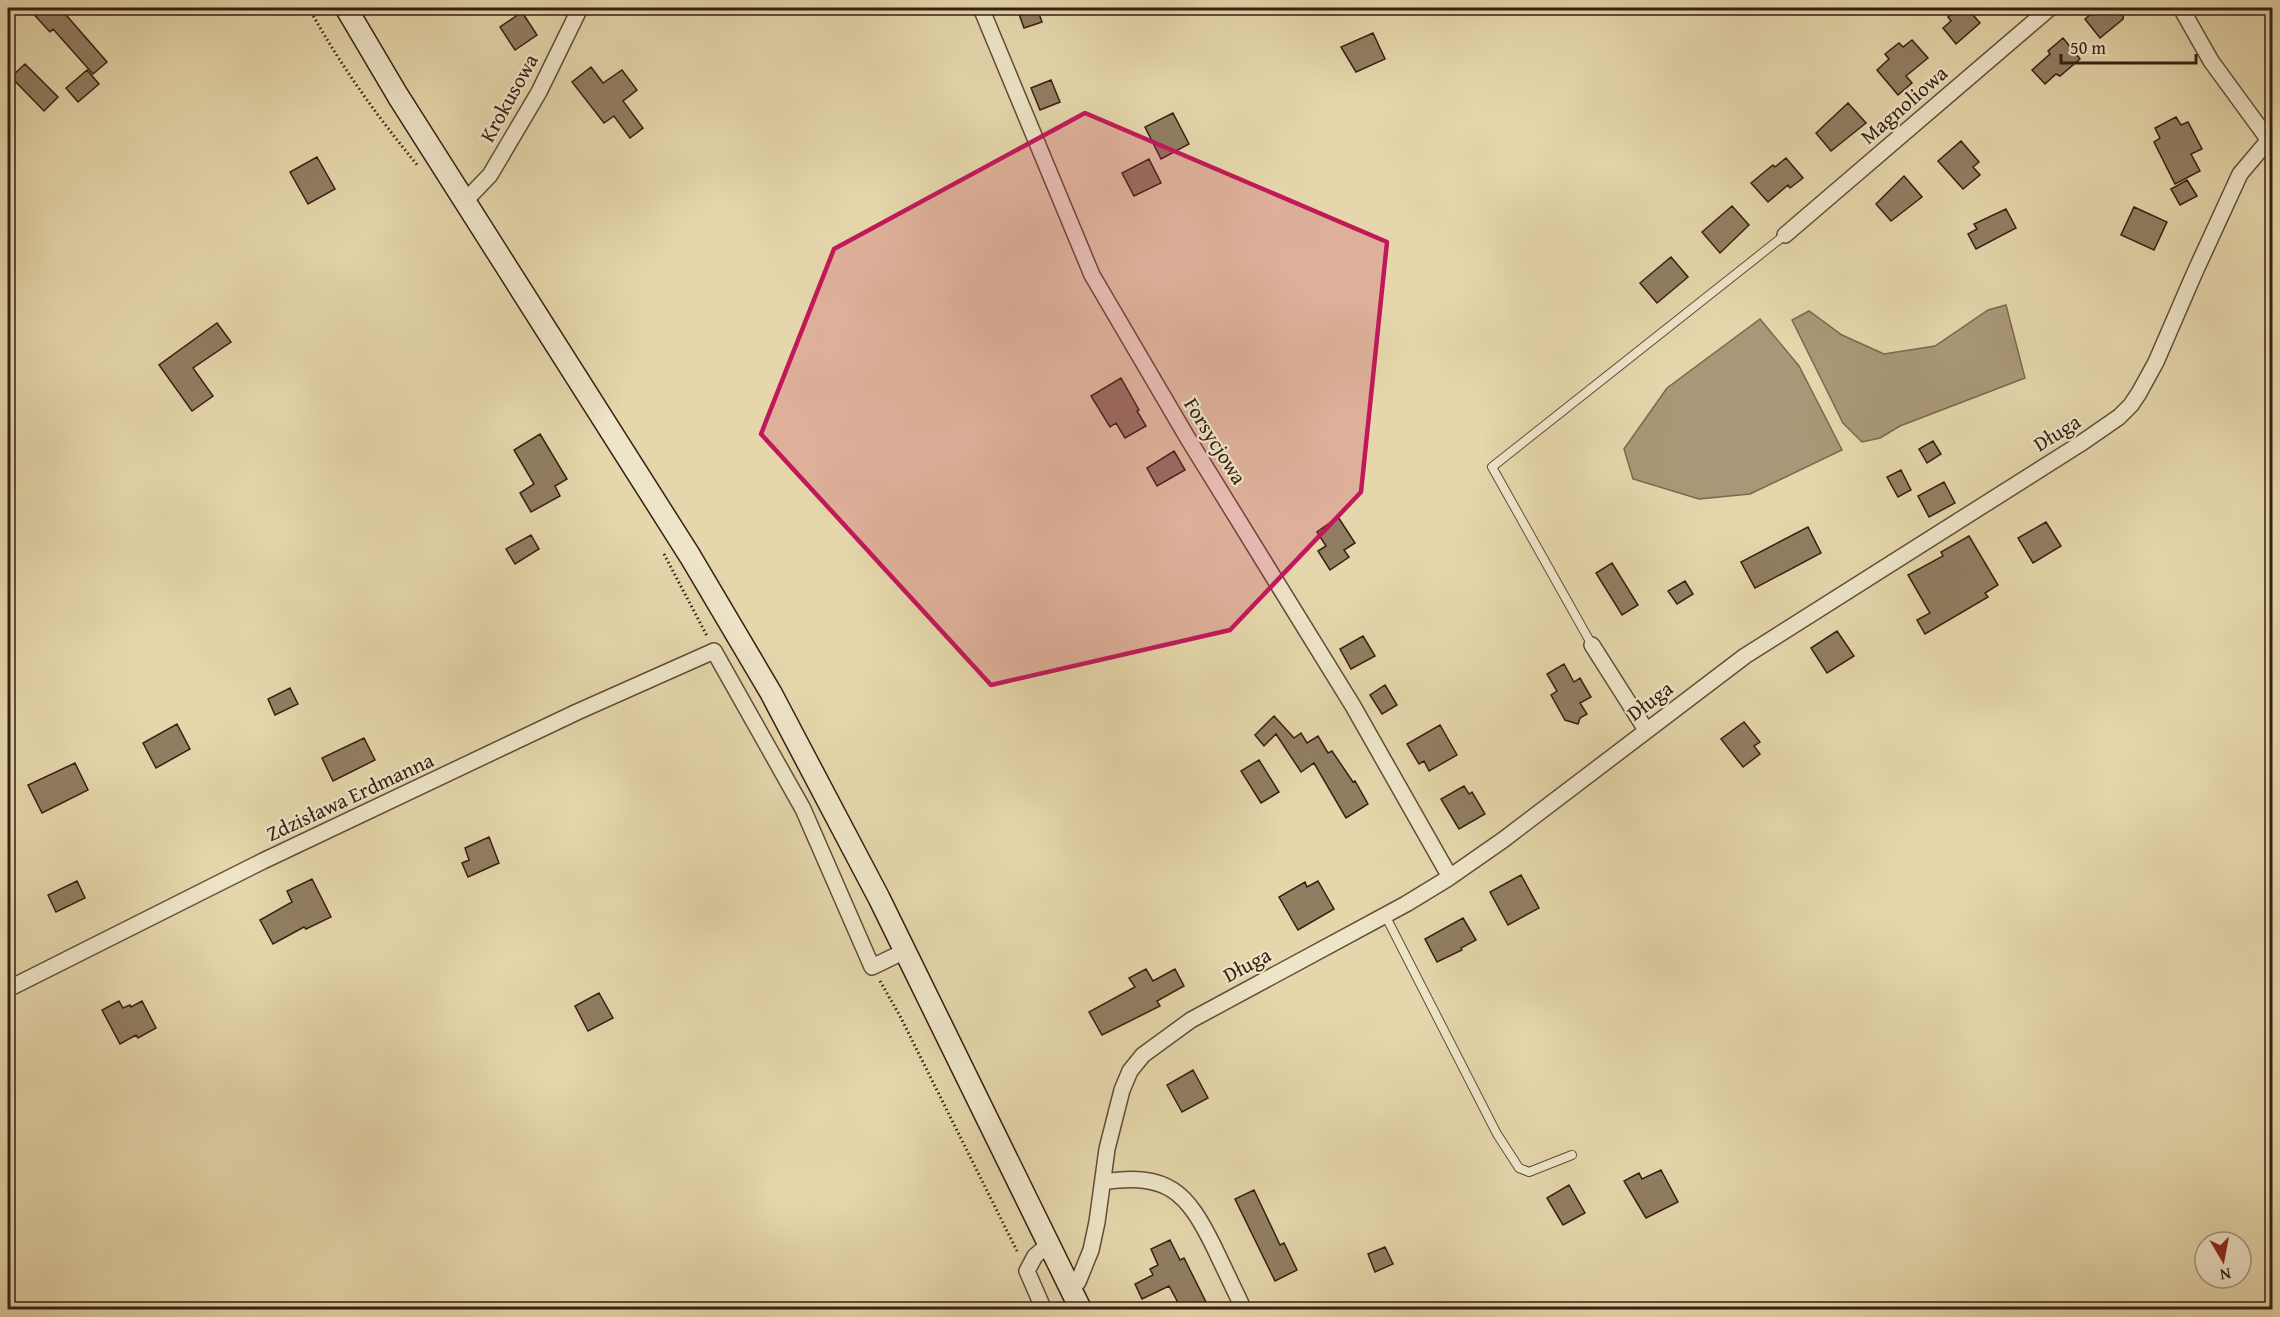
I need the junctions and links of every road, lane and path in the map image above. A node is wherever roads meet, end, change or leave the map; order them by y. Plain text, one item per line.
1 (309, 8) edge
2 (346, 8) edge
3 (580, 8) edge
4 (981, 8) edge
5 (2050, 8) edge
6 (2181, 8) edge
7 (2270, 138) edge
8 (424, 174) dead end
9 (465, 201) junction
10 (1785, 235) joint
11 (662, 549) dead end
12 (1592, 645) joint
13 (714, 651) junction
14 (1646, 730) junction
15 (1450, 877) junction
16 (1385, 915) junction
17 (905, 951) junction
18 (872, 967) junction
19 (8, 989) edge
20 (1572, 1155) dead end
21 (1103, 1182) junction
22 (1048, 1245) junction
23 (1027, 1271) junction
24 (1070, 1288) junction
25 (1044, 1310) edge
26 (1081, 1310) edge
27 (1244, 1310) edge

1 - 8 path
2 - 9 main road
3 - 9 street, Krokusowa
4 - 15 street, Forsycjowa
5 - 10 street, Magnoliowa
6 - 7 street
7 - 14 street, Długa
9 - 17 main road
10 - 12 lane
11 - 13 path
12 - 14 street
13 - 18 street
13 - 19 street, Zdzisława Erdmanna
14 - 15 street, Długa
15 - 16 street, Długa
16 - 20 lane
16 - 21 street, Długa
17 - 18 street
17 - 22 main road
18 - 23 path
21 - 24 street, Długa
21 - 27 street
22 - 23 street
22 - 24 main road
23 - 25 street
24 - 26 main road

